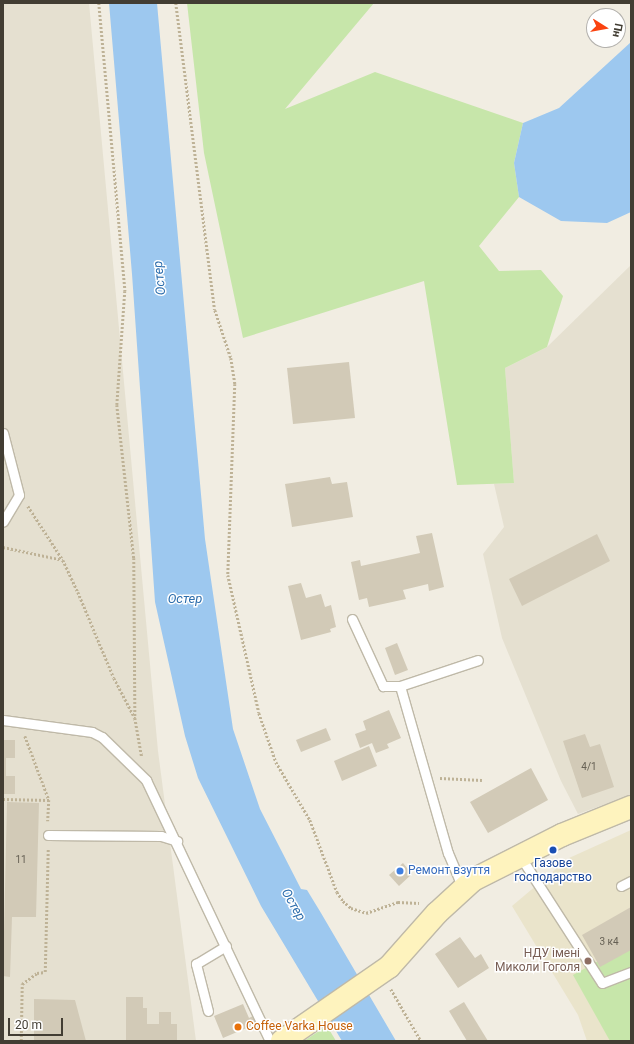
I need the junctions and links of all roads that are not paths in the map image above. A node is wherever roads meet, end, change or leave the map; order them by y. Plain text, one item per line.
1 (3, 433) edge
2 (3, 522) edge
3 (352, 619) dead end
4 (478, 660) dead end
5 (400, 686) junction
6 (3, 720) edge
7 (631, 807) edge
8 (48, 835) road end
9 (177, 841) junction
10 (520, 856) junction
11 (631, 881) edge
12 (621, 886) dead end
13 (463, 888) junction
14 (226, 946) junction
15 (631, 972) edge
16 (208, 1011) dead end
17 (270, 1041) edge
18 (282, 1041) edge

1 - 2 lane
3 - 5 lane
4 - 5 lane
5 - 13 lane
6 - 9 lane
7 - 10 street
8 - 9 lane
9 - 14 lane
10 - 13 street
10 - 15 lane
11 - 12 lane
13 - 18 street
14 - 16 lane
14 - 17 lane

